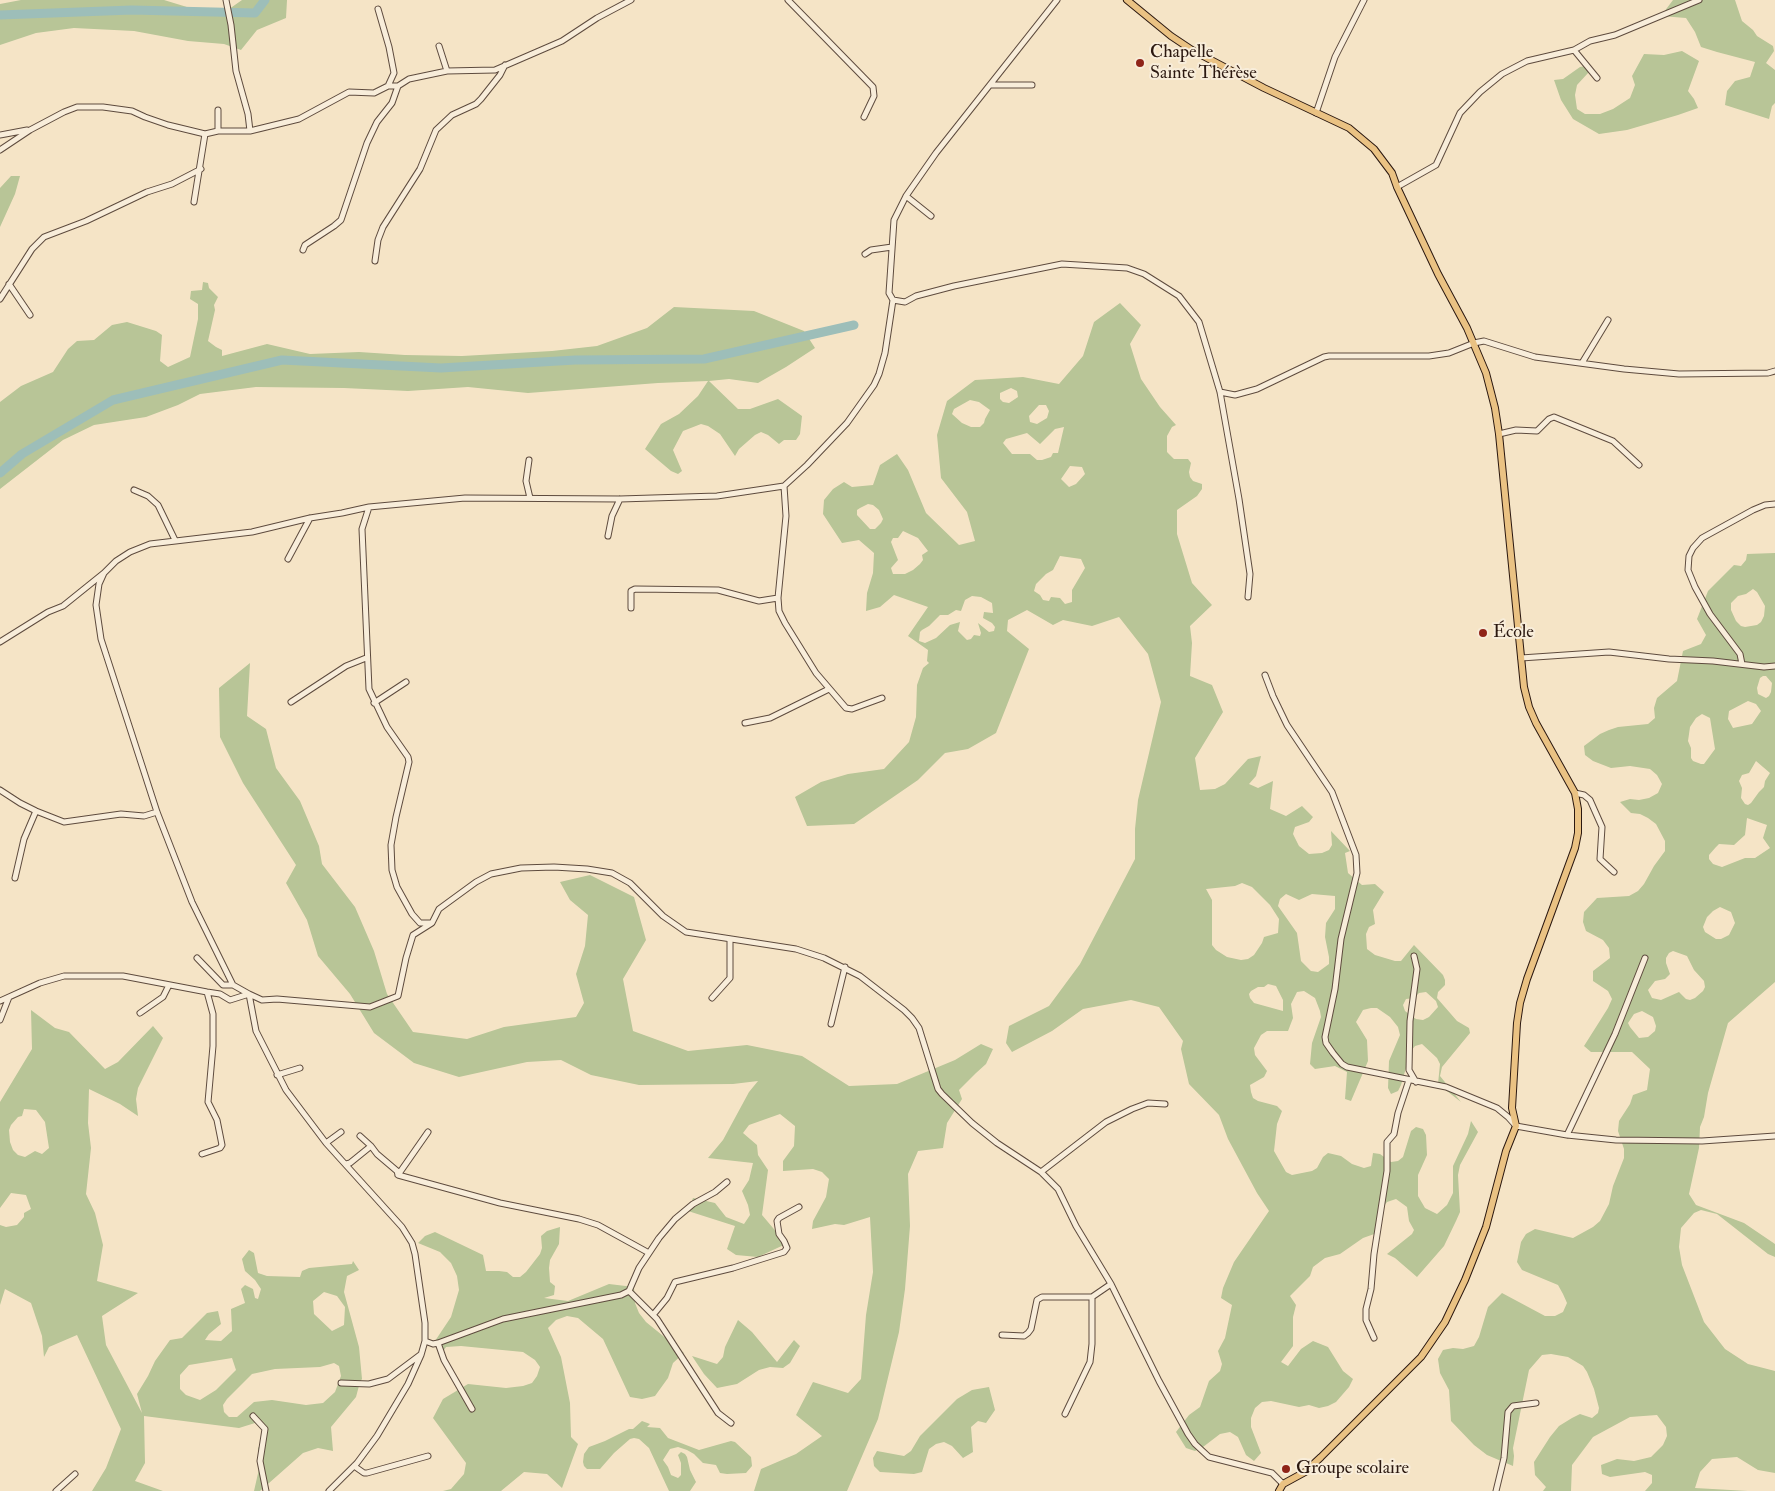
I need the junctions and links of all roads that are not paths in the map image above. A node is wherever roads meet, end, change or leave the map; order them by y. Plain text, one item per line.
1 (226, 0) edge
2 (631, 0) edge
3 (788, 0) edge
4 (1057, 0) edge
5 (1127, 0) edge
6 (1364, 0) edge
7 (1699, 0) edge
8 (378, 9) dead end
9 (439, 46) dead end
10 (1574, 50) junction
11 (505, 65) junction
12 (446, 71) junction
13 (1597, 78) dead end
14 (990, 85) junction
15 (1032, 85) dead end
16 (388, 86) junction
17 (398, 86) junction
18 (218, 110) dead end
19 (1316, 113) junction
20 (864, 117) dead end
21 (30, 130) junction
22 (218, 131) junction
23 (250, 131) junction
24 (205, 134) junction
25 (0, 135) edge
26 (0, 150) edge
27 (200, 169) junction
28 (1397, 187) junction
29 (906, 196) junction
30 (194, 202) dead end
31 (932, 216) dead end
32 (892, 247) junction
33 (303, 250) dead end
34 (865, 254) dead end
35 (375, 261) dead end
36 (9, 284) junction
37 (0, 299) edge
38 (893, 300) junction
39 (30, 315) dead end
40 (1608, 320) dead end
41 (1474, 342) junction
42 (1582, 363) junction
43 (1775, 372) edge
44 (1220, 392) junction
45 (1499, 434) junction
46 (529, 460) dead end
47 (1639, 465) dead end
48 (784, 486) junction
49 (134, 490) dead end
50 (530, 498) junction
51 (620, 499) junction
52 (1775, 504) edge
53 (369, 506) junction
54 (310, 518) junction
55 (608, 536) dead end
56 (175, 540) junction
57 (288, 559) dead end
58 (104, 573) junction
59 (1248, 597) dead end
60 (778, 598) junction
61 (630, 608) dead end
62 (0, 642) edge
63 (366, 658) junction
64 (1521, 658) junction
65 (1742, 664) junction
66 (1775, 666) edge
67 (1265, 675) dead end
68 (406, 682) dead end
69 (829, 689) junction
70 (882, 698) dead end
71 (291, 702) dead end
72 (374, 703) junction
73 (745, 723) dead end
74 (0, 790) edge
75 (1575, 793) junction
76 (36, 811) junction
77 (157, 812) junction
78 (1614, 872) dead end
79 (15, 878) dead end
80 (432, 922) junction
81 (730, 939) junction
82 (1414, 956) dead end
83 (197, 958) dead end
84 (1645, 958) dead end
85 (845, 967) junction
86 (169, 985) junction
87 (233, 985) junction
88 (207, 992) junction
89 (249, 994) junction
90 (9, 998) junction
91 (712, 998) dead end
92 (0, 1001) edge
93 (140, 1013) dead end
94 (0, 1020) edge
95 (831, 1024) dead end
96 (300, 1068) dead end
97 (277, 1075) junction
98 (1409, 1080) junction
99 (1416, 1082) junction
100 (1165, 1104) dead end
101 (1516, 1126) junction
102 (341, 1132) dead end
103 (428, 1132) dead end
104 (1566, 1135) junction
105 (360, 1136) dead end
106 (1775, 1136) edge
107 (326, 1143) junction
108 (371, 1146) junction
109 (202, 1154) dead end
110 (346, 1164) junction
111 (1041, 1172) junction
112 (398, 1175) junction
113 (727, 1182) dead end
114 (799, 1207) dead end
115 (649, 1253) junction
116 (1110, 1284) junction
117 (629, 1291) junction
118 (1092, 1297) junction
119 (653, 1315) junction
120 (1002, 1335) dead end
121 (1374, 1338) dead end
122 (425, 1341) junction
123 (438, 1343) junction
124 (421, 1355) junction
125 (341, 1383) dead end
126 (1536, 1403) dead end
127 (472, 1409) dead end
128 (1065, 1414) dead end
129 (253, 1416) dead end
130 (731, 1423) dead end
131 (428, 1456) dead end
132 (354, 1466) junction
133 (75, 1474) dead end
134 (1283, 1484) junction
135 (56, 1491) edge
136 (266, 1491) edge
137 (330, 1491) edge
138 (1279, 1491) edge
139 (1496, 1491) edge

1 - 23 street
2 - 11 street
3 - 20 street
4 - 14 street
5 - 19 main road
6 - 19 street
7 - 10 street
8 - 16 street
9 - 12 street
10 - 13 street
10 - 28 street
11 - 12 street
11 - 35 street
12 - 17 street
14 - 15 street
14 - 29 street
16 - 17 street
16 - 23 street
17 - 33 street
18 - 22 street
19 - 28 main road
21 - 24 street
21 - 25 street
21 - 26 street
22 - 23 street
22 - 24 street
24 - 27 street
27 - 30 street
27 - 36 street
28 - 41 main road
29 - 31 street
29 - 32 street
32 - 34 street
32 - 38 street
36 - 37 street
36 - 39 street
38 - 44 street
38 - 48 street
40 - 42 street
41 - 42 street
41 - 44 street
41 - 45 main road
42 - 43 street
44 - 59 street
45 - 47 street
45 - 64 main road
46 - 50 street
48 - 51 street
48 - 60 street
49 - 56 street
50 - 51 street
50 - 53 street
51 - 55 street
52 - 65 street
53 - 54 street
53 - 63 street
54 - 56 street
54 - 57 street
56 - 58 street
58 - 62 street
58 - 77 street
60 - 61 street
60 - 69 street
63 - 71 street
63 - 72 street
64 - 65 street
64 - 75 main road
65 - 66 street
67 - 98 street
68 - 72 street
69 - 70 street
69 - 73 street
72 - 80 street
74 - 76 street
75 - 78 street
75 - 101 main road
76 - 77 street
76 - 79 street
77 - 87 street
80 - 81 street
80 - 89 street
81 - 85 street
81 - 91 street
82 - 99 street
83 - 87 street
84 - 104 street
85 - 95 street
85 - 111 street
86 - 88 street
86 - 90 street
86 - 93 street
87 - 89 street
88 - 89 street
88 - 109 street
89 - 97 street
90 - 92 street
90 - 94 street
96 - 97 street
97 - 107 street
98 - 99 street
98 - 121 street
99 - 101 street
100 - 111 street
101 - 104 street
101 - 134 main road
102 - 107 street
103 - 112 street
104 - 106 street
105 - 108 street
107 - 110 street
108 - 110 street
108 - 112 street
110 - 122 street
111 - 116 street
112 - 115 street
113 - 115 street
114 - 119 street
115 - 117 street
116 - 118 street
116 - 134 street
117 - 119 street
117 - 123 street
118 - 120 street
118 - 128 street
119 - 130 street
122 - 123 street
122 - 124 street
123 - 127 street
124 - 125 street
124 - 132 street
126 - 139 street
129 - 136 street
131 - 132 street
132 - 137 street
133 - 135 street
134 - 138 main road

